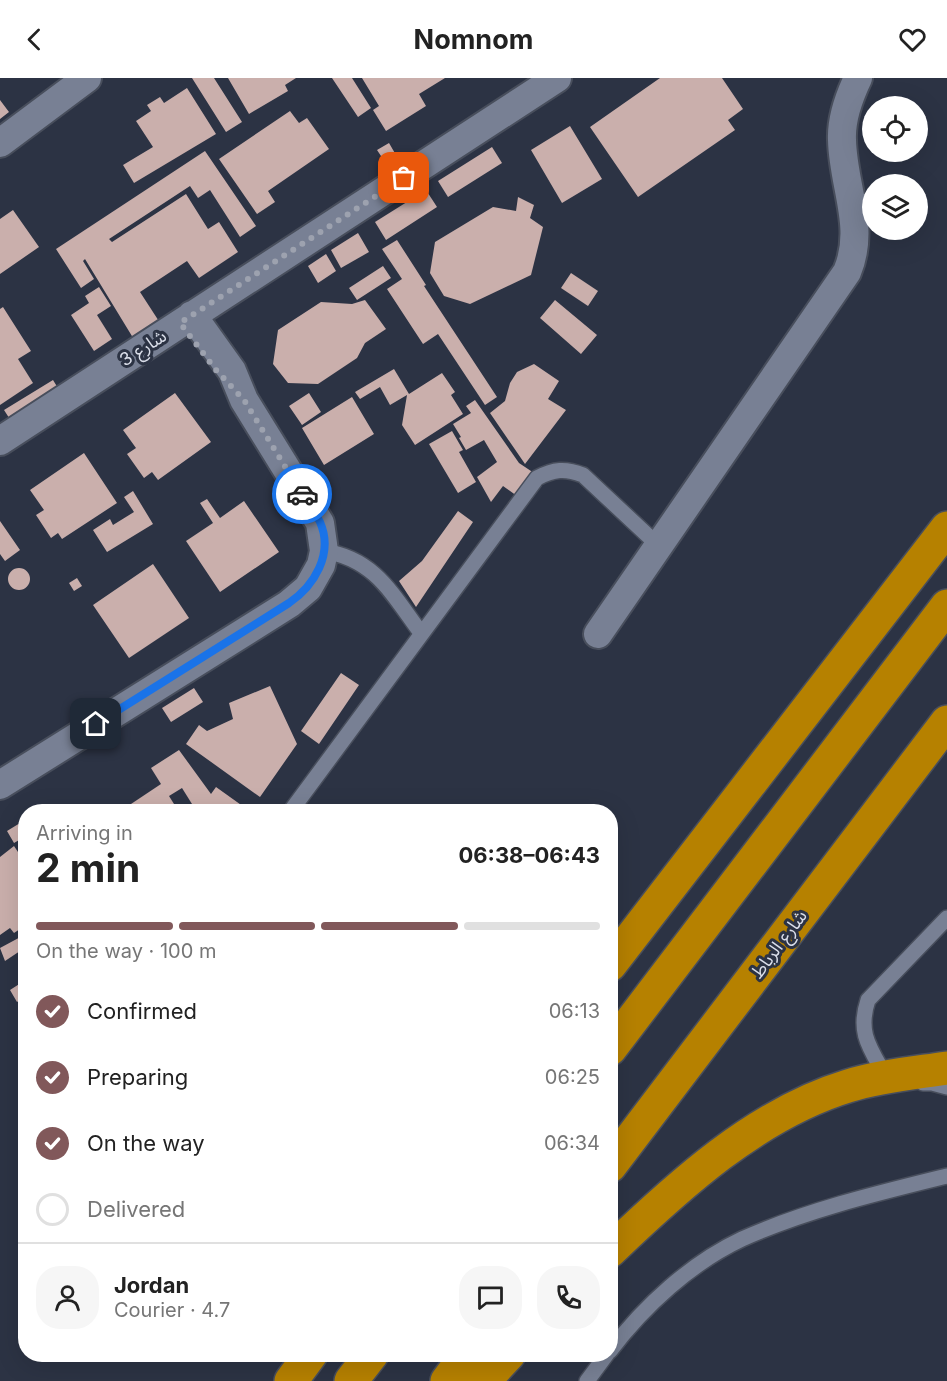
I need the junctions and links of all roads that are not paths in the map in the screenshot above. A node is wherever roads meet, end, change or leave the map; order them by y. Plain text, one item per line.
1 (87, 78) edge
2 (557, 78) edge
3 (858, 78) edge
4 (0, 143) edge
5 (186, 319) junction
6 (0, 441) edge
7 (947, 518) edge
8 (947, 528) edge
9 (658, 546) junction
10 (324, 551) junction
11 (913, 571) junction
12 (947, 606) edge
13 (421, 633) junction
14 (598, 634) dead end
15 (947, 722) edge
16 (937, 741) edge
17 (0, 784) edge
18 (296, 804) edge
19 (947, 918) edge
20 (618, 955) edge
21 (618, 1038) edge
22 (947, 1068) edge
23 (886, 1077) junction
24 (848, 1086) junction
25 (947, 1087) edge
26 (618, 1156) edge
27 (947, 1176) edge
28 (618, 1244) edge
29 (618, 1342) edge
30 (305, 1362) edge
31 (366, 1362) edge
32 (461, 1362) edge
33 (502, 1362) edge
34 (602, 1362) edge
35 (291, 1381) edge
36 (351, 1381) edge
37 (447, 1381) edge
38 (484, 1381) edge
39 (587, 1381) edge

1 - 4 street
2 - 5 street, شارع 3
3 - 9 street
5 - 6 street, شارع 3
5 - 10 street
7 - 11 highway
8 - 11 highway
9 - 13 lane
9 - 14 street
10 - 13 lane
10 - 17 street
11 - 20 highway
12 - 21 highway
13 - 18 lane
15 - 16 highway, شارع الرباط
16 - 26 highway, شارع الرباط
19 - 23 lane
22 - 23 highway
23 - 24 highway
24 - 25 lane
24 - 28 highway
27 - 29 lane
30 - 35 highway
31 - 36 highway
32 - 37 highway
33 - 38 highway
34 - 39 lane

